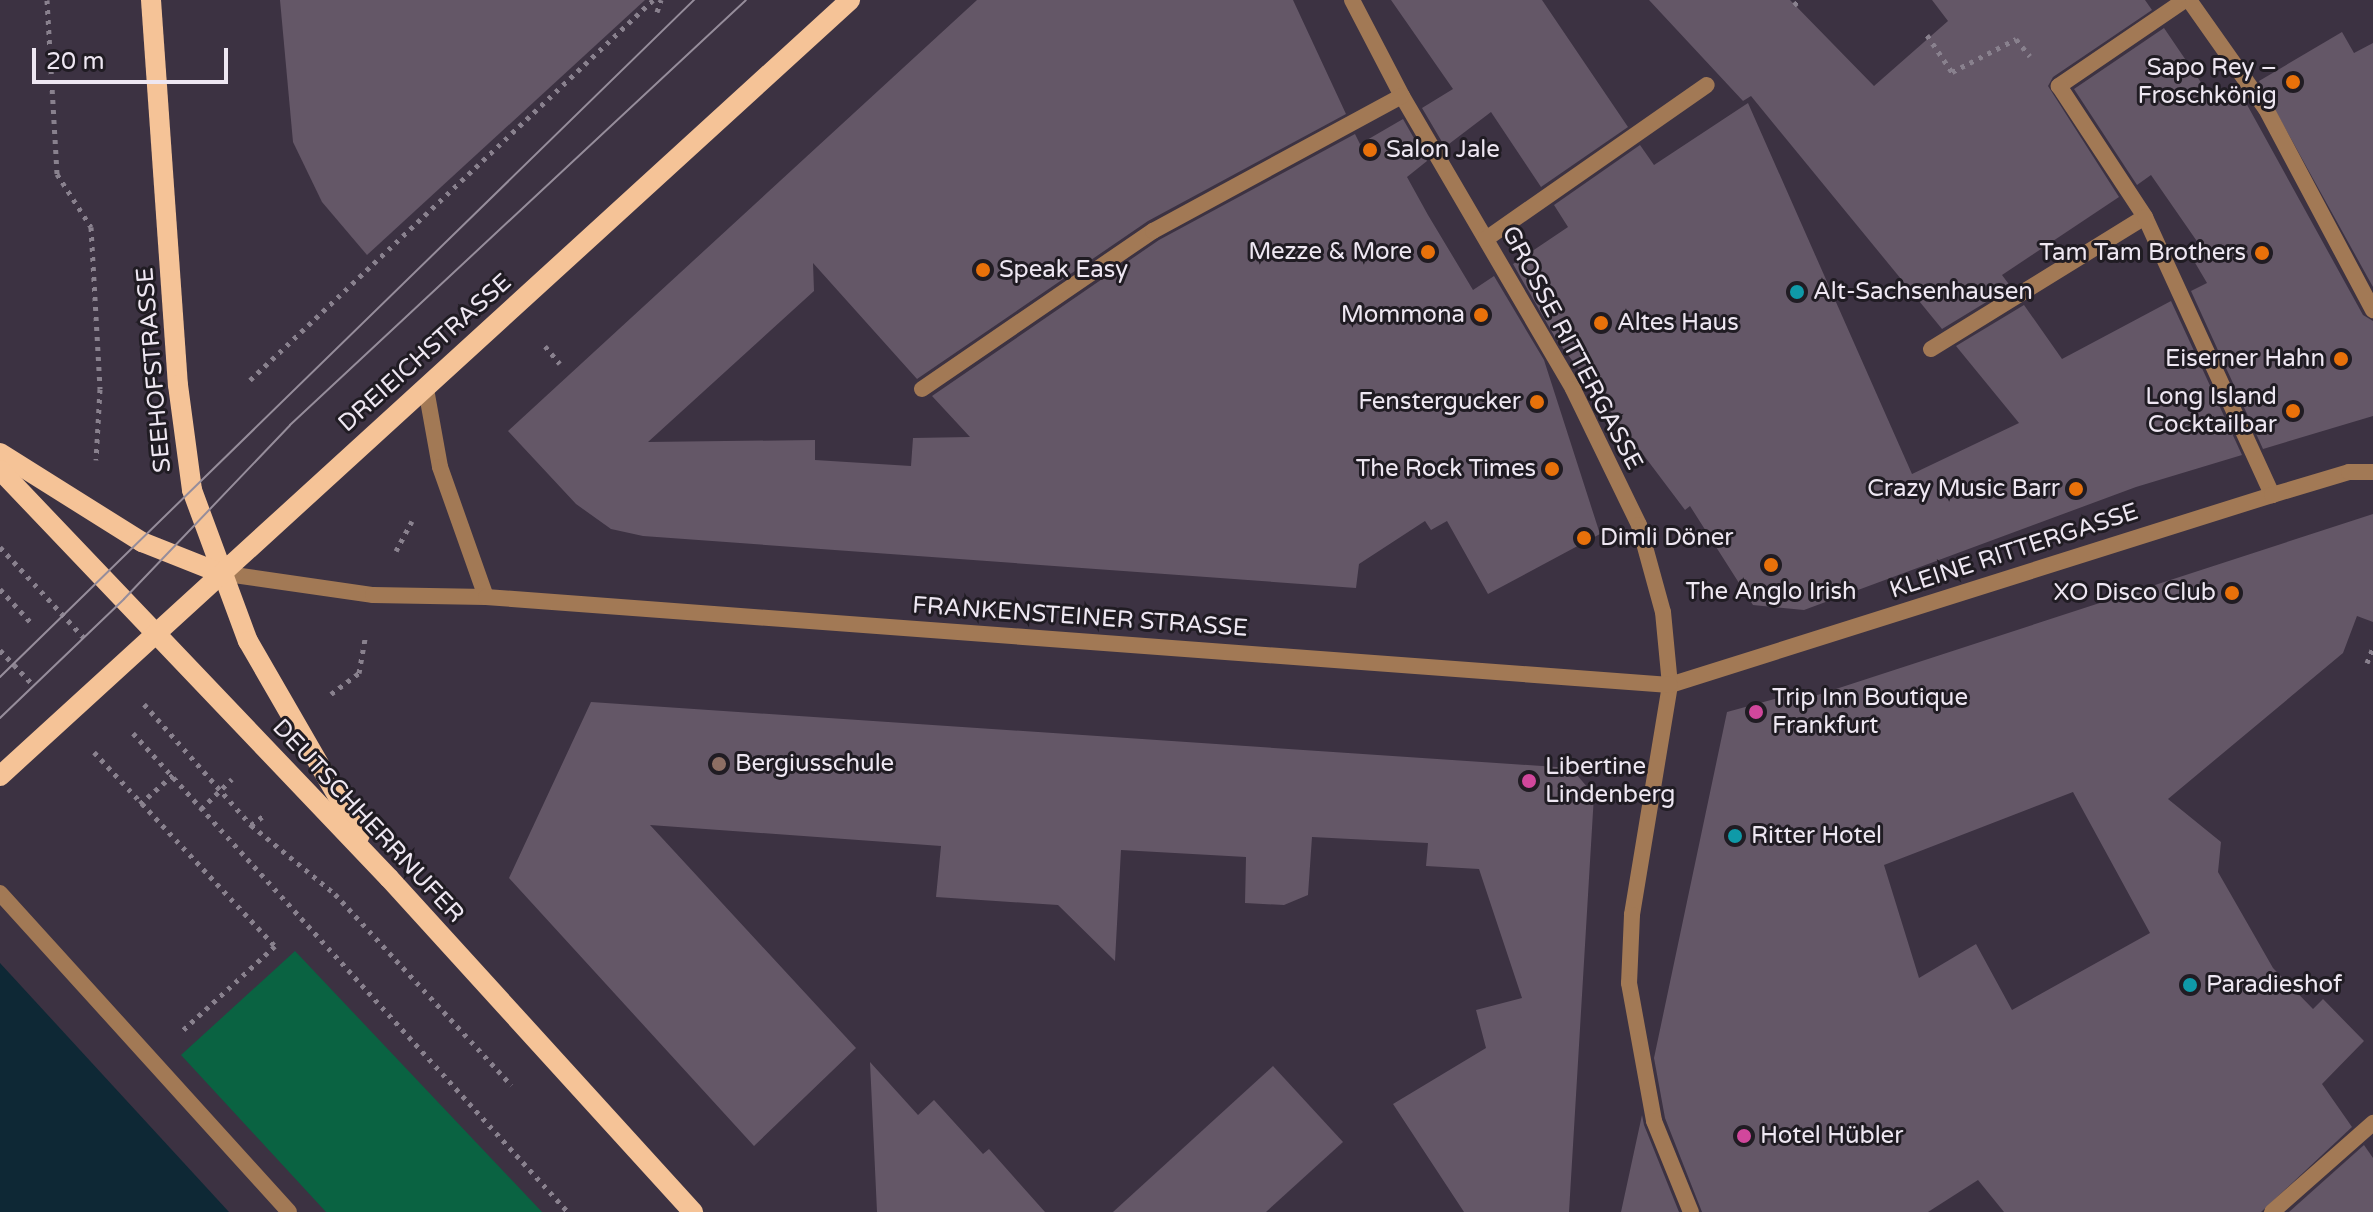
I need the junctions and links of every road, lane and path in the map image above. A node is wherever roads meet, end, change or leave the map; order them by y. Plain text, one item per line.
1 (47, 0) edge
2 (151, 0) edge
3 (653, 0) edge
4 (661, 0) edge
5 (850, 0) edge
6 (1352, 0) edge
7 (1800, 0) edge
8 (2187, 0) edge
9 (1794, 5) dead end
10 (657, 12) dead end
11 (1927, 35) dead end
12 (1707, 85) dead end
13 (2059, 86) junction
14 (1402, 96) junction
15 (2145, 217) junction
16 (1486, 239) junction
17 (2373, 310) edge
18 (545, 346) dead end
19 (1931, 349) dead end
20 (560, 364) dead end
21 (250, 380) dead end
22 (426, 389) junction
23 (922, 389) dead end
24 (95, 441) dead end
25 (0, 453) edge
26 (0, 470) edge
27 (2373, 472) edge
28 (2272, 495) junction
29 (0, 547) edge
30 (6, 554) dead end
31 (220, 573) junction
32 (0, 589) edge
33 (486, 597) junction
34 (34, 626) dead end
35 (155, 633) junction
36 (2373, 647) edge
37 (2367, 663) dead end
38 (1670, 685) junction
39 (133, 733) dead end
40 (173, 775) junction
41 (0, 776) edge
42 (219, 790) dead end
43 (140, 804) dead end
44 (154, 819) dead end
45 (389, 878) junction
46 (0, 893) edge
47 (150, 1060) junction
48 (513, 1087) dead end
49 (2373, 1123) edge
50 (289, 1212) edge
51 (568, 1212) edge
52 (693, 1212) edge
53 (1691, 1212) edge
54 (2272, 1212) edge

1 - 24 path
2 - 31 main road, SEEHOFSTRASSE
3 - 21 path
4 - 10 path
5 - 22 main road, DREIEICHSTRASSE
6 - 14 street, GROSSE RITTERGASSE
7 - 9 path
8 - 13 street
8 - 17 street
11 - 13 path
12 - 16 street
13 - 15 street
14 - 16 street, GROSSE RITTERGASSE
14 - 23 street
15 - 19 street
15 - 28 street
16 - 38 street, GROSSE RITTERGASSE
18 - 20 path
22 - 31 main road, DREIEICHSTRASSE
22 - 33 street
25 - 31 main road
26 - 35 main road, DEUTSCHHERRNUFER
27 - 28 street, KLEINE RITTERGASSE
28 - 38 street, KLEINE RITTERGASSE
29 - 30 path
31 - 33 street, FRANKENSTEINER STRASSE
31 - 35 main road, DREIEICHSTRASSE
31 - 45 main road, SEEHOFSTRASSE
32 - 34 path
33 - 38 street, FRANKENSTEINER STRASSE
35 - 41 main road, DREIEICHSTRASSE
35 - 45 main road, DEUTSCHHERRNUFER
36 - 37 path
38 - 53 street, GROSSE RITTERGASSE
39 - 40 path
40 - 43 path
40 - 51 path
42 - 48 path
44 - 47 path
45 - 52 main road, DEUTSCHHERRNUFER
46 - 47 street
47 - 50 street
49 - 54 street

